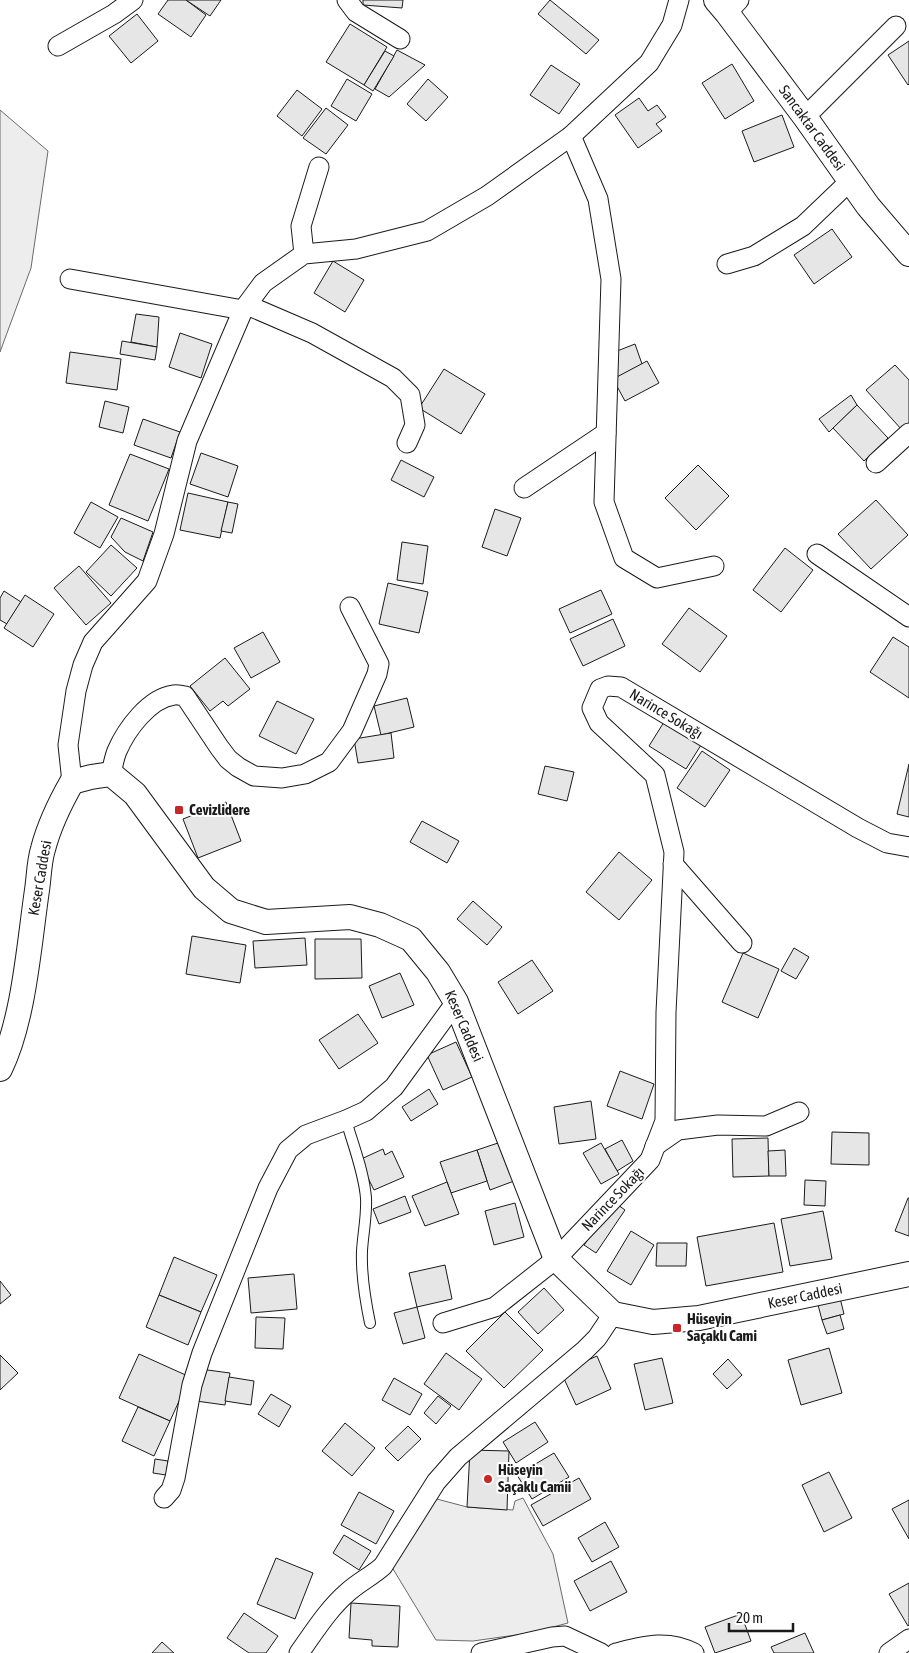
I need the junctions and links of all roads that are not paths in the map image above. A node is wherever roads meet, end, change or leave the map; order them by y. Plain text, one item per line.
1 (133, 0) edge
2 (347, 0) edge
3 (679, 0) edge
4 (727, 4) edge
5 (896, 26) dead end
6 (400, 39) dead end
7 (58, 46) dead end
8 (806, 117) junction
9 (570, 136) junction
10 (318, 167) dead end
11 (850, 181) junction
12 (304, 254) junction
13 (909, 254) edge
14 (727, 264) dead end
15 (70, 279) dead end
16 (245, 308) junction
17 (606, 433) junction
18 (909, 433) edge
19 (407, 443) dead end
20 (876, 463) dead end
21 (524, 488) dead end
22 (817, 554) dead end
23 (714, 566) dead end
24 (350, 607) dead end
25 (909, 617) edge
26 (111, 774) junction
27 (72, 782) junction
28 (909, 847) edge
29 (674, 864) junction
30 (742, 942) dead end
31 (456, 1002) junction
32 (0, 1069) edge
33 (799, 1112) dead end
34 (346, 1120) junction
35 (655, 1146) junction
36 (556, 1259) junction
37 (909, 1274) edge
38 (613, 1314) junction
39 (370, 1323) dead end
40 (443, 1324) dead end
41 (164, 1498) dead end
42 (909, 1639) edge
43 (299, 1653) edge
44 (481, 1653) edge
45 (601, 1653) edge
46 (616, 1653) edge
47 (694, 1653) edge
48 (889, 1653) edge

1 - 7 street
2 - 6 street
3 - 9 street
4 - 8 street, Sancaktar Caddesi
5 - 8 street
8 - 11 street, Sancaktar Caddesi
9 - 12 street
9 - 17 street
10 - 12 street
11 - 13 street, Sancaktar Caddesi
11 - 14 street
12 - 16 street
15 - 16 street
16 - 19 street
16 - 27 street
17 - 21 street
17 - 23 street
18 - 20 street
22 - 25 street
24 - 26 street
26 - 27 street
26 - 31 street, Keser Caddesi
27 - 32 street, Keser Caddesi
28 - 29 street, Narince Sokağı
29 - 30 street
29 - 35 street, Narince Sokağı
31 - 34 street
31 - 36 street, Keser Caddesi
33 - 35 street
34 - 39 lane
34 - 41 street
35 - 36 street, Narince Sokağı
36 - 38 street, Keser Caddesi
36 - 40 street, Narince Sokağı
37 - 38 street, Keser Caddesi
38 - 43 street
42 - 48 street
44 - 45 street
46 - 47 street

